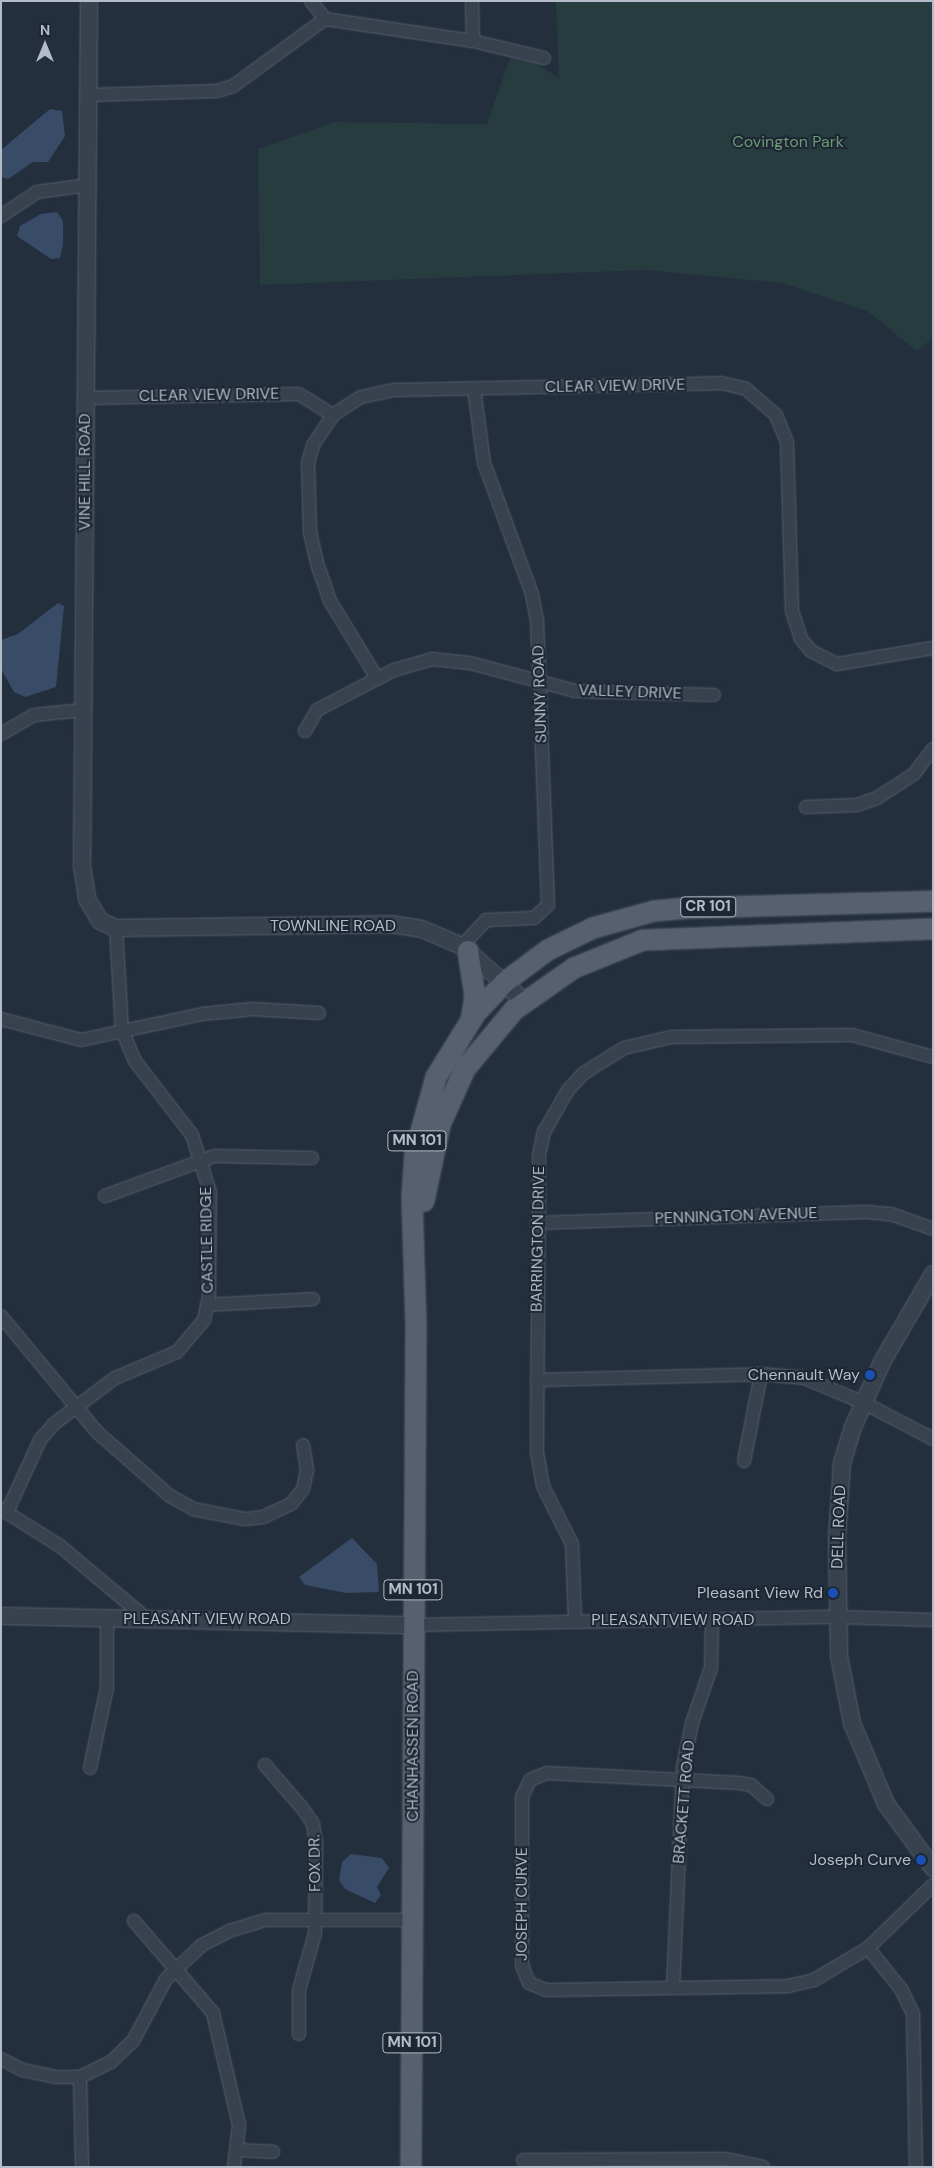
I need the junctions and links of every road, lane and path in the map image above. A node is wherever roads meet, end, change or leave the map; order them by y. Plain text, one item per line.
1 (89, 1) edge
2 (311, 1) edge
3 (472, 1) edge
4 (325, 19) junction
5 (473, 40) junction
6 (544, 58) dead end
7 (89, 95) junction
8 (88, 185) junction
9 (1, 216) edge
10 (474, 389) junction
11 (86, 398) junction
12 (333, 415) junction
13 (933, 648) edge
14 (377, 678) junction
15 (541, 684) junction
16 (714, 695) dead end
17 (83, 710) junction
18 (305, 731) dead end
19 (1, 734) edge
20 (933, 749) edge
21 (806, 807) dead end
22 (931, 901) edge
23 (116, 928) junction
24 (928, 930) edge
25 (465, 948) junction
26 (505, 982) junction
27 (524, 1001) junction
28 (319, 1013) dead end
29 (1, 1018) edge
30 (471, 1020) junction
31 (122, 1031) junction
32 (933, 1057) edge
33 (312, 1158) dead end
34 (201, 1160) junction
35 (105, 1196) dead end
36 (537, 1223) junction
37 (933, 1229) edge
38 (933, 1274) edge
39 (313, 1299) dead end
40 (207, 1306) junction
41 (1, 1316) edge
42 (416, 1325) junction
43 (762, 1374) junction
44 (537, 1380) junction
45 (862, 1402) junction
46 (73, 1406) junction
47 (933, 1439) edge
48 (303, 1445) dead end
49 (744, 1462) dead end
50 (4, 1510) edge
51 (1, 1616) edge
52 (838, 1617) junction
53 (107, 1618) junction
54 (147, 1619) junction
55 (575, 1620) junction
56 (933, 1620) edge
57 (712, 1621) junction
58 (413, 1625) junction
59 (264, 1765) dead end
60 (90, 1768) dead end
61 (683, 1780) junction
62 (767, 1799) dead end
63 (933, 1868) edge
64 (933, 1885) edge
65 (315, 1918) junction
66 (412, 1920) junction
67 (134, 1921) dead end
68 (868, 1948) junction
69 (176, 1969) junction
70 (673, 1988) junction
71 (299, 2034) dead end
72 (1, 2059) edge
73 (80, 2077) junction
74 (238, 2150) junction
75 (273, 2152) dead end
76 (523, 2160) dead end
77 (629, 2164) edge
78 (82, 2167) edge
79 (234, 2167) edge
80 (411, 2167) edge
81 (763, 2167) edge
82 (916, 2167) edge

1 - 7 street, VINE HILL ROAD
2 - 4 street
3 - 5 street
4 - 5 street
4 - 7 street
5 - 6 street
7 - 8 street, VINE HILL ROAD
8 - 9 street
8 - 11 street, VINE HILL ROAD
10 - 12 street, CLEAR VIEW DRIVE
10 - 13 street, CLEAR VIEW DRIVE
10 - 15 street, SUNNY ROAD
11 - 12 street, CLEAR VIEW DRIVE
11 - 17 street, VINE HILL ROAD
12 - 14 street
14 - 15 street, VALLEY DRIVE
14 - 18 street, VALLEY DRIVE
15 - 16 street, VALLEY DRIVE
15 - 25 street, SUNNY ROAD
17 - 19 street
17 - 23 street, VINE HILL ROAD
20 - 21 street
22 - 26 main road, CR 101
23 - 25 street, TOWNLINE ROAD
23 - 31 street, CASTLE RIDGE
24 - 27 main road, CR 101 / CR 101
25 - 26 street, TOWNLINE ROAD
25 - 30 main road
26 - 27 street, TOWNLINE ROAD
26 - 30 main road, MN 101
27 - 42 main road, MN 101
28 - 31 street
29 - 31 street
30 - 42 main road, MN 101
31 - 34 street, CASTLE RIDGE
32 - 36 street, BARRINGTON DRIVE
33 - 34 street
34 - 35 street
34 - 40 street, CASTLE RIDGE
36 - 37 street, PENNINGTON AVENUE
36 - 44 street, BARRINGTON DRIVE
38 - 45 street, DELL ROAD
39 - 40 street
40 - 46 street, CASTLE RIDGE
41 - 46 street
42 - 58 main road, CHANHASSEN ROAD / MN 101
43 - 44 street
43 - 45 street
43 - 49 street
44 - 55 street, BARRINGTON DRIVE
45 - 47 street
45 - 52 street, DELL ROAD
46 - 48 street
46 - 50 street, CASTLE RIDGE
50 - 54 street
51 - 53 street, PLEASANT VIEW ROAD
52 - 56 street, PLEASANTVIEW ROAD
52 - 57 street, PLEASANTVIEW ROAD
52 - 63 street, DELL ROAD
53 - 54 street, PLEASANT VIEW ROAD
53 - 60 street
54 - 58 street, PLEASANT VIEW ROAD
55 - 57 street, PLEASANTVIEW ROAD
55 - 58 street, PLEASANTVIEW ROAD
57 - 61 street, BRACKETT ROAD
58 - 66 main road, CHANHASSEN ROAD / MN 101
59 - 65 street, FOX DR.
61 - 62 street, JOSEPH CURVE
61 - 70 street, BRACKETT ROAD
61 - 70 street, JOSEPH CURVE
64 - 68 street, JOSEPH CURVE
65 - 66 street
65 - 69 street
65 - 71 street, FOX DR.
66 - 80 main road, CHANHASSEN ROAD / MN 101
67 - 69 street
68 - 70 street, JOSEPH CURVE
68 - 82 street
69 - 73 street
69 - 74 street
72 - 73 street
73 - 78 street
74 - 75 street
74 - 79 street
76 - 77 street
77 - 81 street

